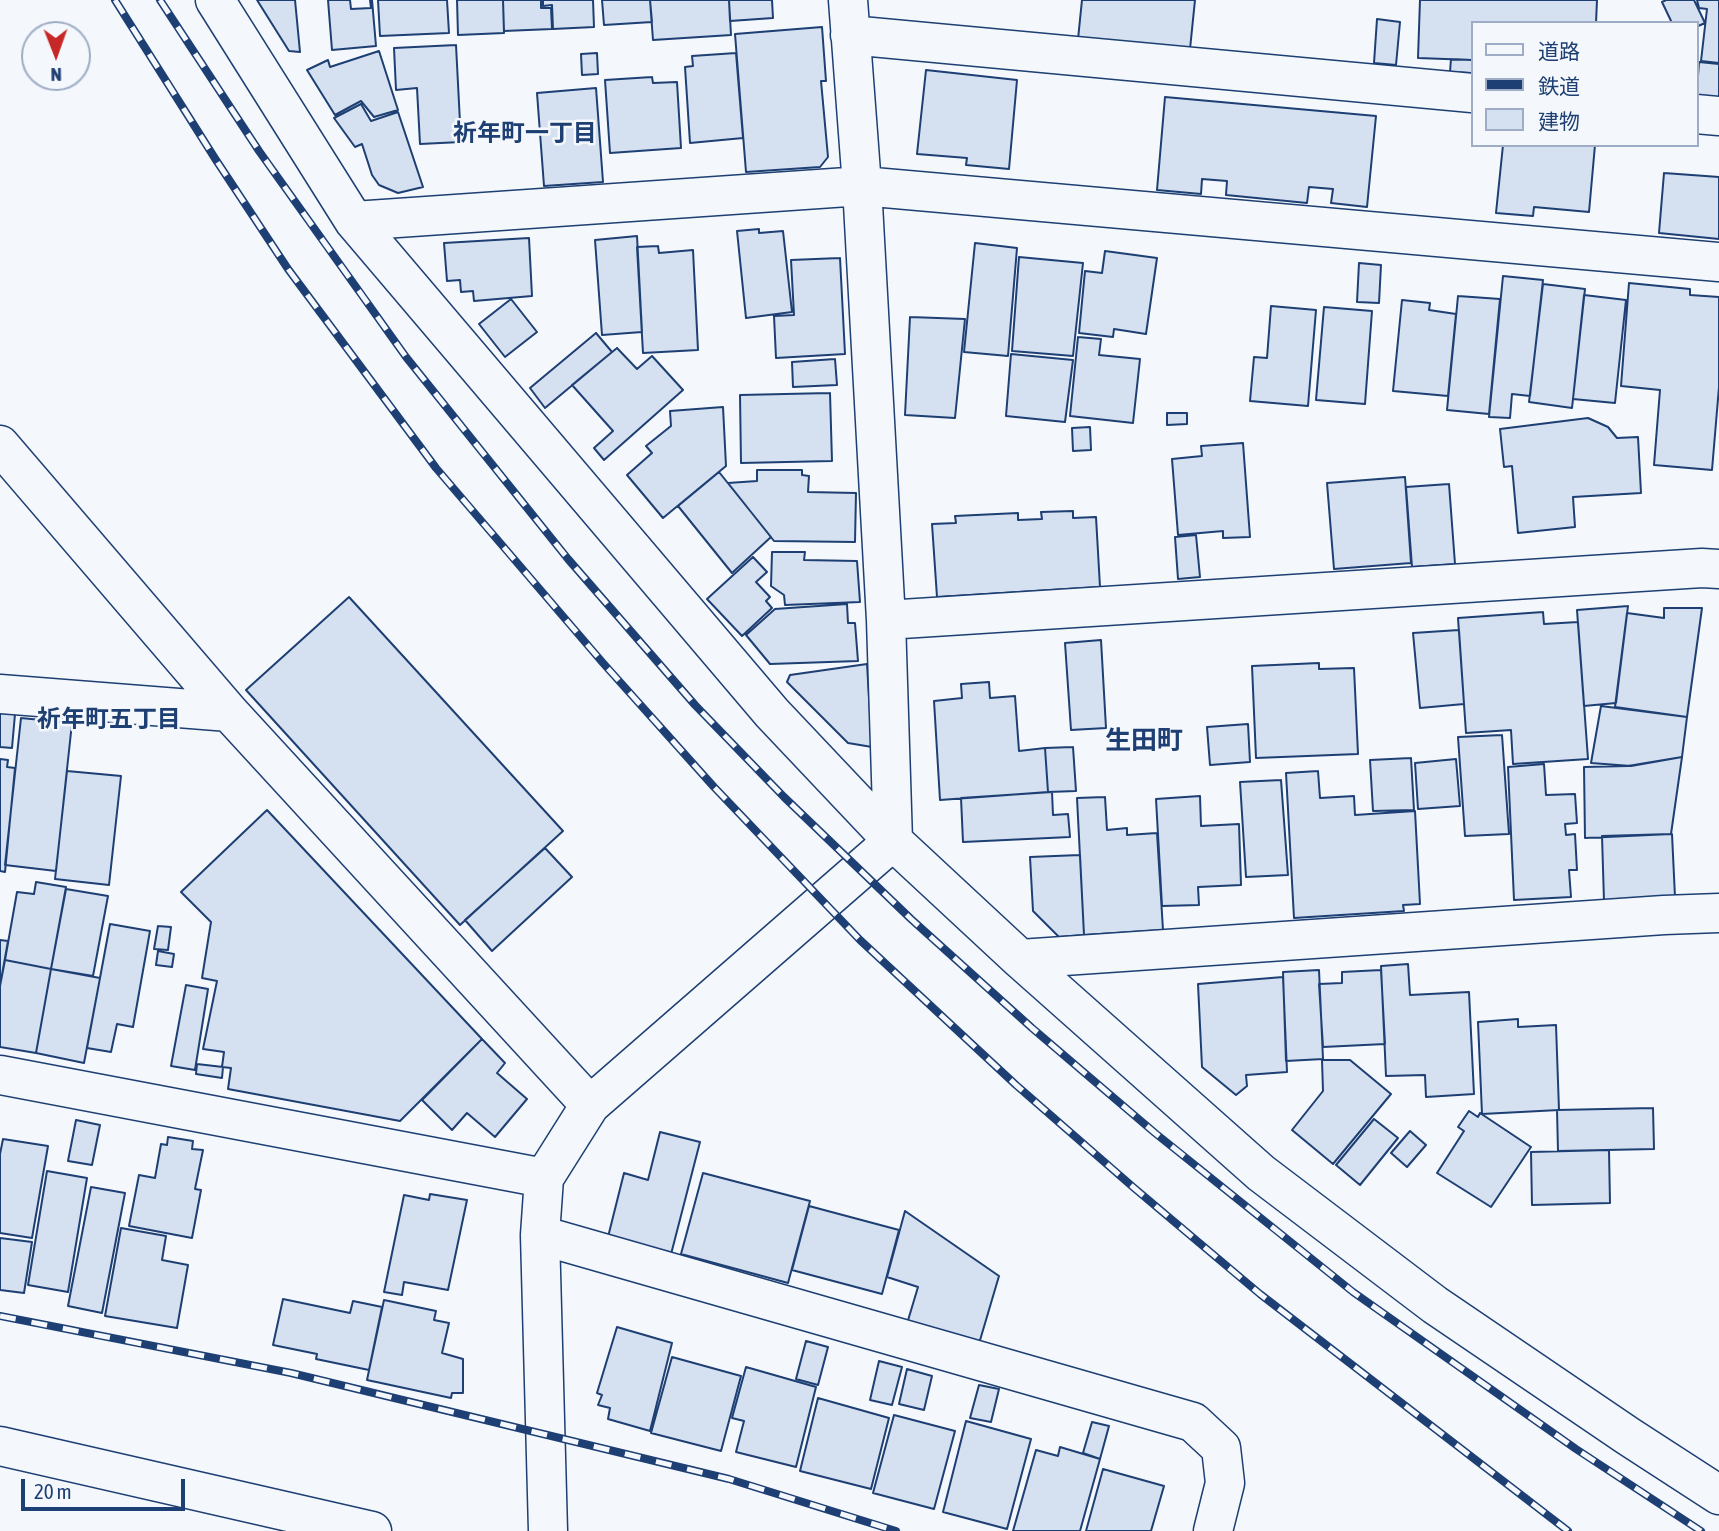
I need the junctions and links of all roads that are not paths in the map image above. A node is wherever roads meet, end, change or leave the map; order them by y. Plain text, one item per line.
1 (215, 0) edge
2 (849, 18) edge
3 (1470, 93) edge
4 (1698, 114) edge
5 (1719, 116) edge
6 (862, 186) junction
7 (354, 221) junction
8 (1719, 262) edge
9 (0, 444) edge
10 (1719, 569) edge
11 (886, 620) junction
12 (0, 694) edge
13 (229, 712) junction
14 (893, 841) junction
15 (1719, 913) edge
16 (1020, 959) junction
17 (0, 1075) edge
18 (590, 1105) junction
19 (544, 1178) junction
20 (540, 1235) junction
21 (0, 1446) edge
22 (1719, 1495) edge
23 (372, 1531) edge
24 (548, 1531) edge
25 (1213, 1531) edge

1 - 7 street
2 - 3 street
2 - 6 street
4 - 5 street
6 - 7 street
6 - 8 street
6 - 11 street
7 - 14 street
9 - 13 street
10 - 11 street
11 - 14 street
12 - 13 street
13 - 18 street
14 - 16 street
14 - 18 street
15 - 16 street
16 - 22 street
17 - 19 street
18 - 19 street
19 - 20 street
20 - 24 street
20 - 25 street
21 - 23 street

